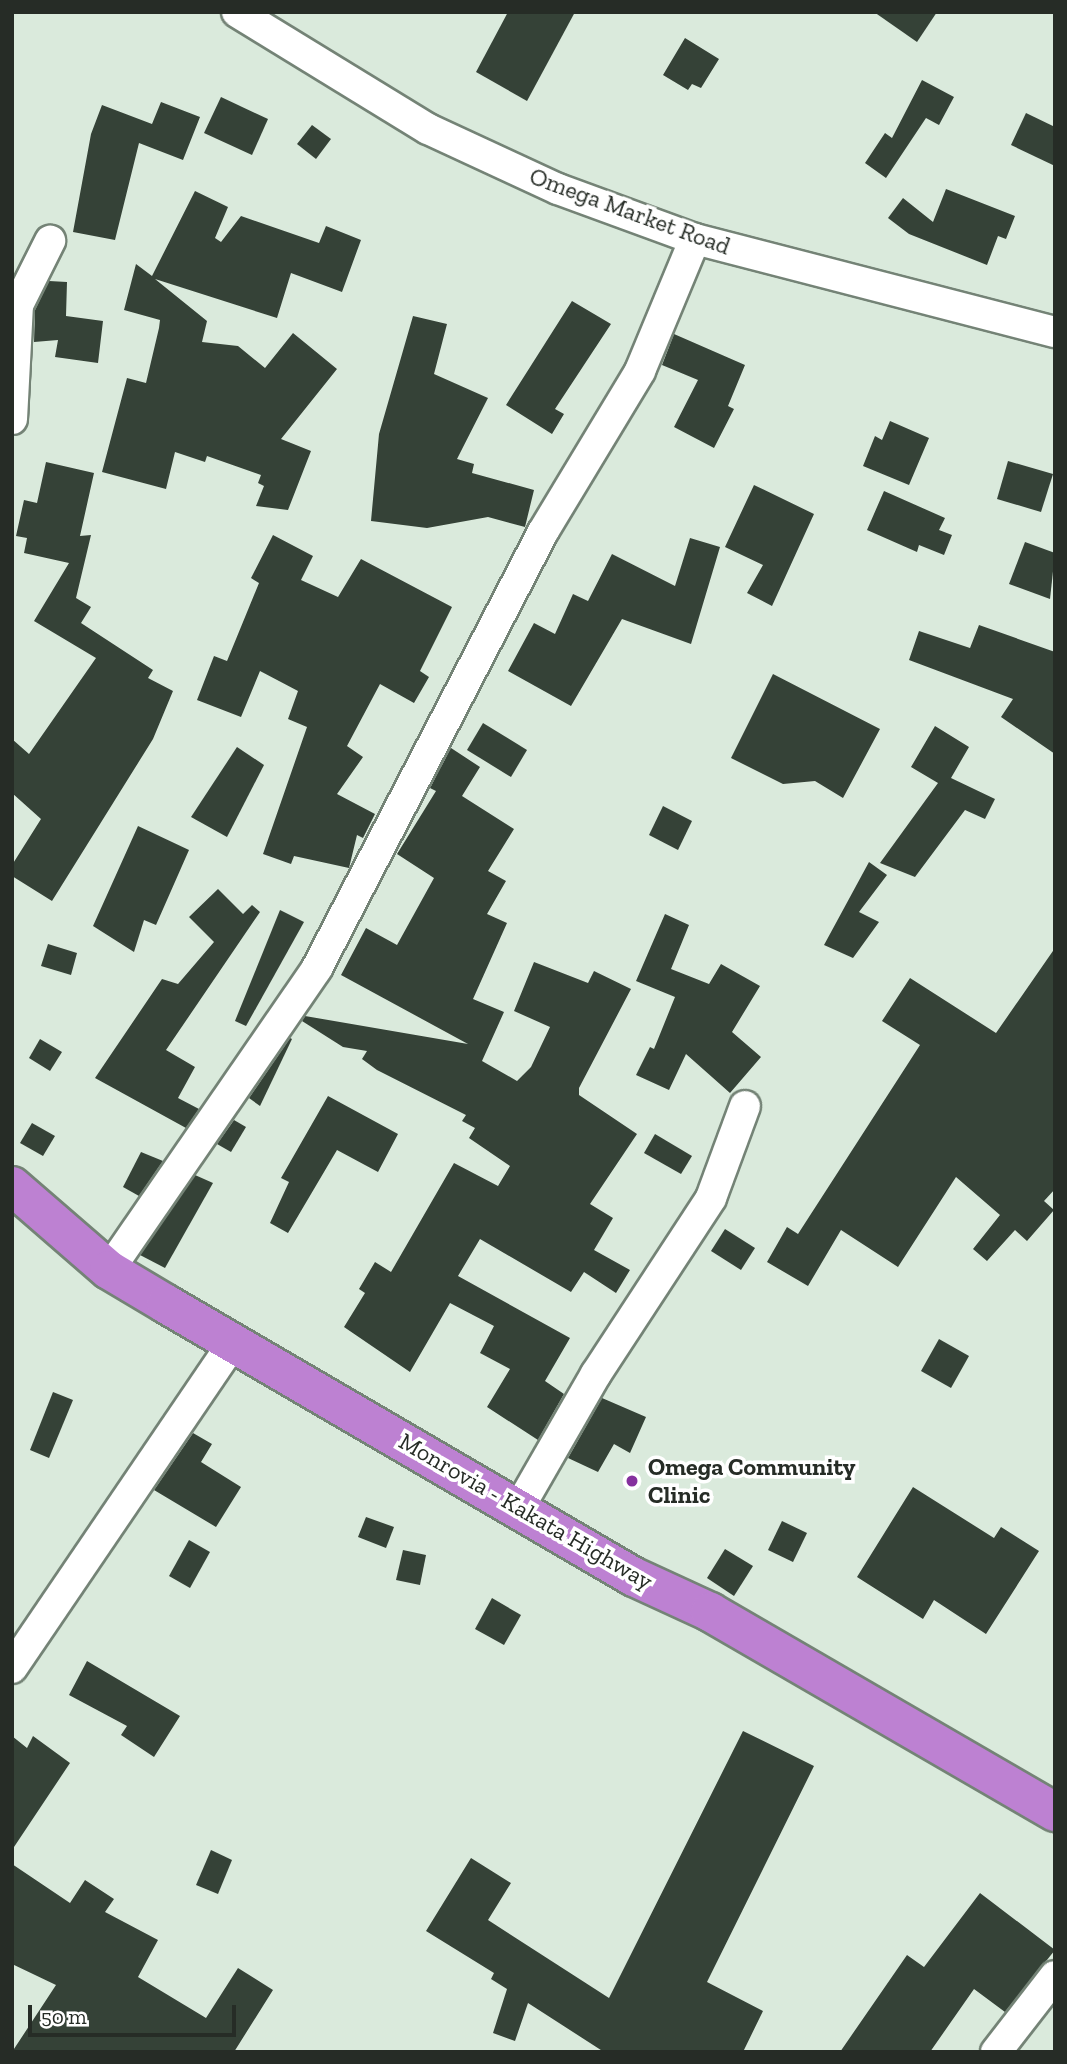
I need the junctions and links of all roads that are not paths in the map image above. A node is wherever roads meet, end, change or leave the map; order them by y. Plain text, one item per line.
1 (237, 12) edge
2 (695, 239) junction
3 (50, 241) dead end
4 (1055, 332) edge
5 (12, 419) edge
6 (745, 1106) dead end
7 (12, 1186) edge
8 (109, 1270) junction
9 (234, 1341) junction
10 (520, 1506) junction
11 (12, 1668) edge
12 (1055, 1812) edge
13 (1055, 1976) edge
14 (996, 2052) edge

1 - 2 street, Omega Market Road
2 - 4 street, Omega Market Road
2 - 8 street
3 - 5 street
6 - 10 street
7 - 8 highway, Monrovia - Kakata Highway
8 - 9 highway, Monrovia - Kakata Highway
9 - 10 highway, Monrovia - Kakata Highway
9 - 11 street
10 - 12 highway, Monrovia - Kakata Highway
13 - 14 street

